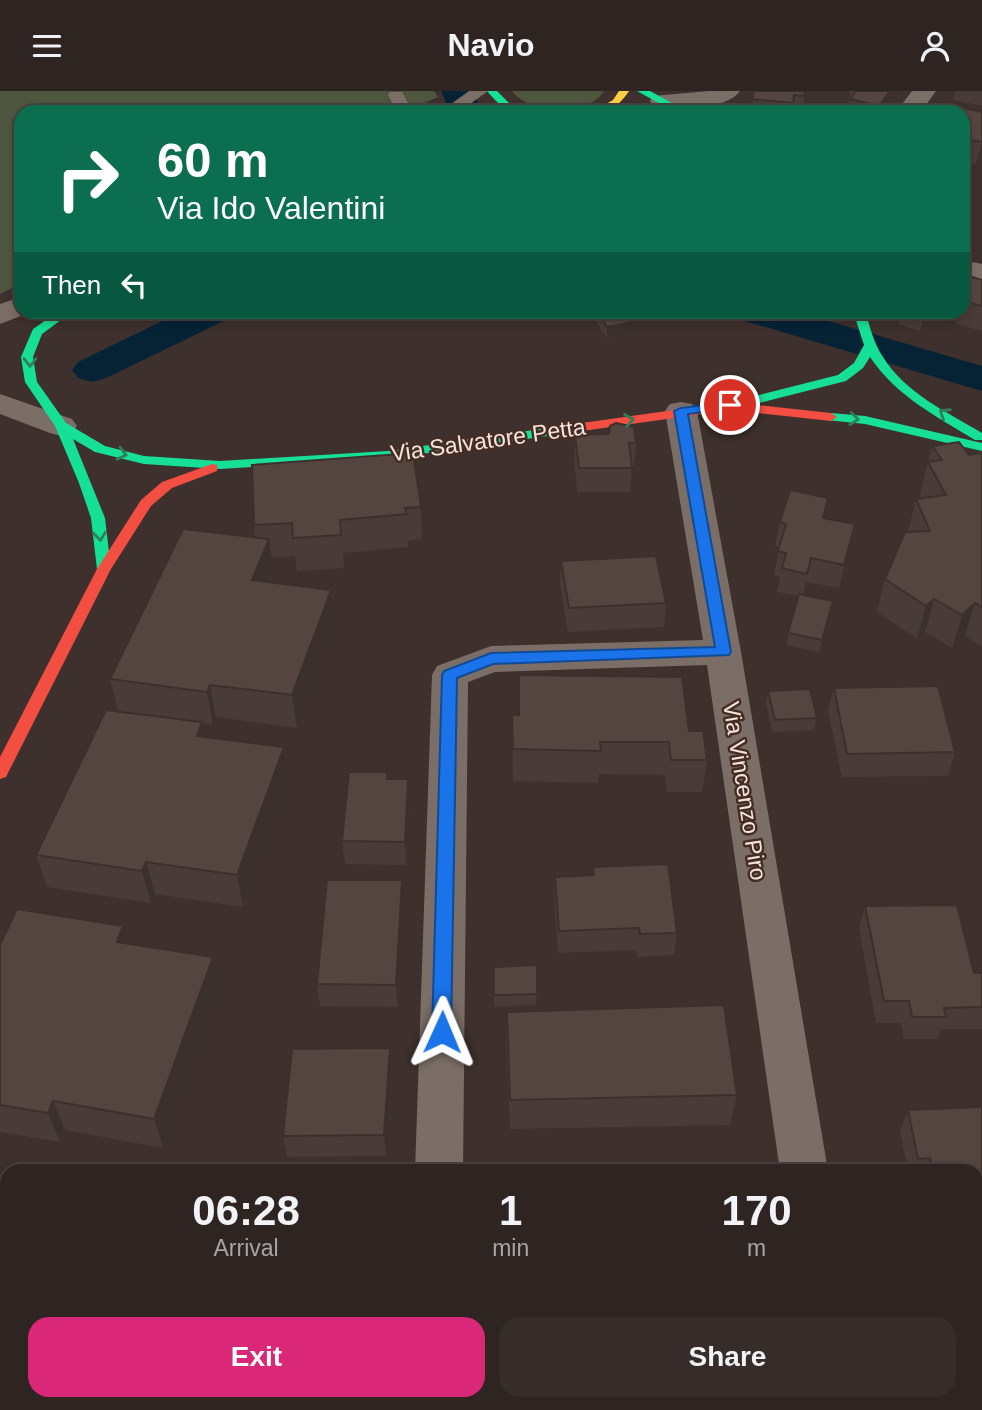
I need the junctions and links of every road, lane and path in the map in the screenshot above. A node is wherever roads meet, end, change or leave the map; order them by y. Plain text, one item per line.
1 (492, 91) edge
2 (624, 91) edge
3 (729, 91) edge
4 (924, 91) edge
5 (477, 94) edge
6 (396, 95) dead end
7 (662, 101) edge
8 (401, 105) edge
9 (459, 105) edge
10 (505, 105) edge
11 (611, 105) edge
12 (913, 105) edge
13 (56, 319) edge
14 (861, 319) edge
15 (870, 345) junction
16 (0, 403) edge
17 (730, 405) junction
18 (681, 411) junction
19 (61, 426) junction
20 (982, 438) edge
21 (982, 447) edge
22 (220, 465) junction
23 (104, 569) junction
24 (723, 652) junction
25 (0, 773) edge
26 (439, 1164) edge
27 (803, 1164) edge

1 - 10 street
2 - 11 street
3 - 7 street
4 - 12 street
5 - 9 lane
6 - 8 lane
13 -> 19 street
14 - 15 street
15 - 17 street
20 -> 15 street
16 - 19 street, Via Salvatore Petta
17 - 18 street, Via Salvatore Petta
17 -> 21 street, Via Salvatore Petta
22 -> 18 street, Via Salvatore Petta
18 - 24 street, Via Vincenzo Piro
19 -> 22 street, Via Salvatore Petta
19 -> 23 street
22 - 23 street
23 - 25 street
24 - 26 street
24 - 27 street, Via Vincenzo Piro

